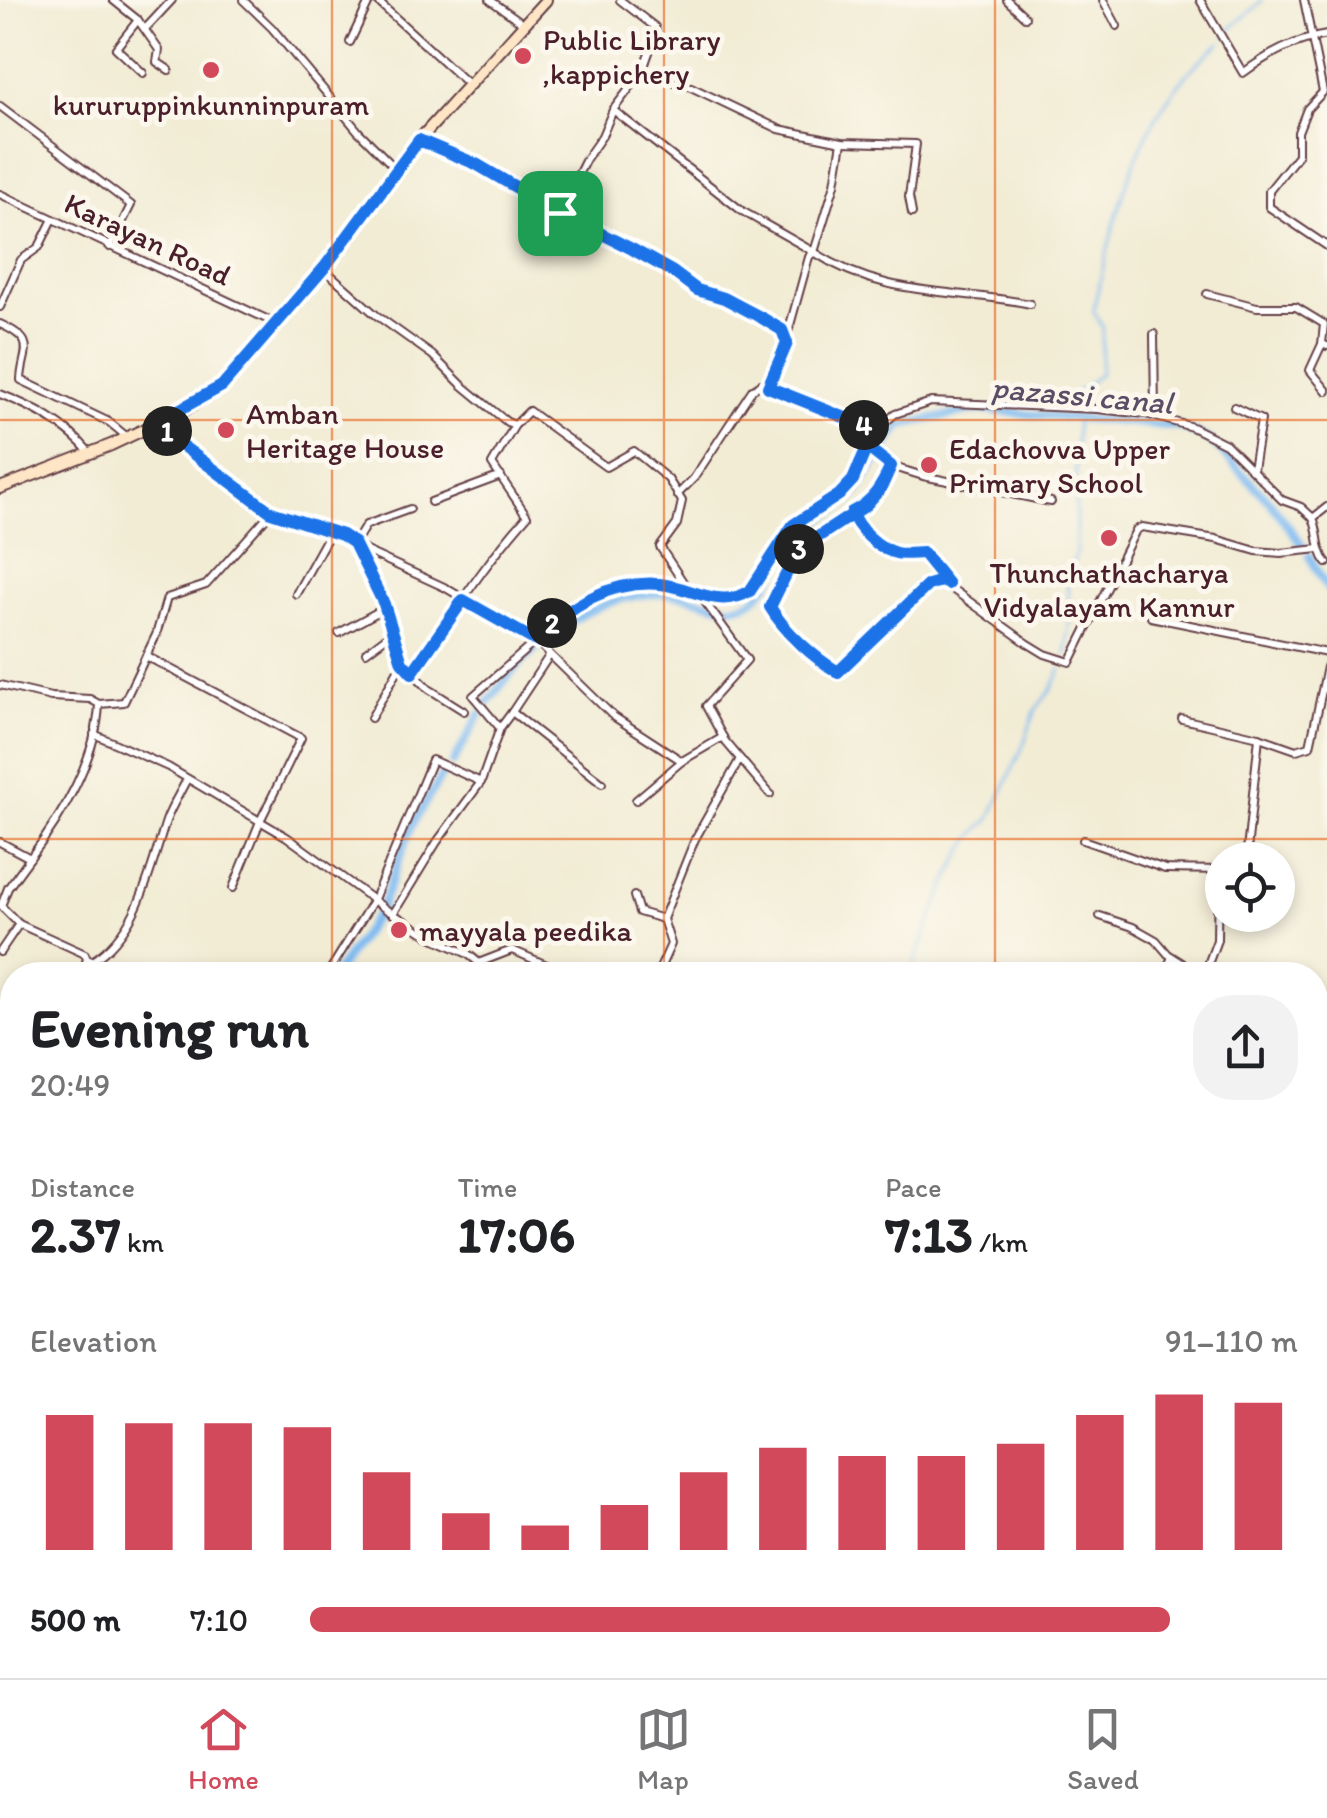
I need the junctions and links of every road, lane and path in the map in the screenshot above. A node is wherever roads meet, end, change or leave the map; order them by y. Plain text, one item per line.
1 (113, 0) edge
2 (172, 0) edge
3 (243, 0) edge
4 (373, 0) edge
5 (490, 0) edge
6 (546, 0) edge
7 (620, 0) edge
8 (1007, 0) edge
9 (1102, 0) edge
10 (1200, 0) edge
11 (1304, 0) edge
12 (1025, 16) dead end
13 (138, 20) junction
14 (524, 24) junction
15 (1118, 26) dead end
16 (144, 29) junction
17 (1327, 35) edge
18 (1310, 38) junction
19 (350, 42) dead end
20 (169, 70) dead end
21 (642, 72) junction
22 (144, 74) dead end
23 (468, 84) junction
24 (0, 106) edge
25 (613, 110) junction
26 (419, 140) junction
27 (842, 142) junction
28 (397, 170) junction
29 (0, 194) edge
30 (560, 213) junction
31 (912, 214) dead end
32 (53, 219) junction
33 (1327, 246) edge
34 (110, 247) junction
35 (814, 252) junction
36 (324, 268) junction
37 (1206, 294) dead end
38 (1030, 304) dead end
39 (0, 307) edge
40 (0, 324) edge
41 (278, 324) junction
42 (1154, 334) dead end
43 (786, 337) junction
44 (1325, 345) edge
45 (768, 387) junction
46 (1327, 391) edge
47 (0, 394) edge
48 (1234, 407) dead end
49 (1155, 416) junction
50 (157, 422) junction
51 (515, 426) junction
52 (876, 430) junction
53 (127, 437) junction
54 (867, 447) junction
55 (90, 453) junction
56 (891, 466) junction
57 (1252, 470) junction
58 (501, 476) junction
59 (0, 488) edge
60 (678, 494) junction
61 (431, 502) dead end
62 (1051, 502) dead end
63 (1327, 507) edge
64 (410, 509) dead end
65 (271, 512) junction
66 (852, 512) junction
67 (1313, 518) junction
68 (331, 532) junction
69 (354, 543) junction
70 (1319, 549) junction
71 (1327, 563) edge
72 (948, 584) junction
73 (688, 590) junction
74 (296, 594) dead end
75 (700, 595) junction
76 (463, 600) junction
77 (385, 608) junction
78 (1151, 617) dead end
79 (394, 631) junction
80 (340, 633) dead end
81 (536, 641) junction
82 (366, 652) dead end
83 (1327, 653) edge
84 (146, 656) junction
85 (549, 656) junction
86 (402, 662) junction
87 (1327, 667) edge
88 (412, 673) junction
89 (0, 685) edge
90 (99, 704) junction
91 (464, 711) dead end
92 (512, 712) junction
93 (371, 718) dead end
94 (1182, 719) dead end
95 (500, 728) junction
96 (94, 734) junction
97 (723, 737) junction
98 (1259, 737) junction
99 (740, 758) junction
100 (682, 761) junction
101 (187, 780) junction
102 (481, 782) junction
103 (602, 783) dead end
104 (770, 794) dead end
105 (636, 800) dead end
106 (259, 823) junction
107 (1083, 840) dead end
108 (0, 842) edge
109 (1248, 842) edge
110 (30, 858) junction
111 (1205, 870) edge
112 (233, 888) dead end
113 (634, 896) dead end
114 (374, 899) junction
115 (1, 905) edge
116 (390, 912) junction
117 (1100, 916) dead end
118 (663, 919) junction
119 (20, 924) junction
120 (1217, 932) edge
121 (0, 952) edge
122 (1172, 957) junction
123 (87, 958) junction
124 (86, 962) edge
125 (335, 962) edge
126 (481, 962) joint
127 (540, 962) edge
128 (663, 962) edge
129 (1169, 962) edge
130 (1181, 962) edge
131 (1208, 962) edge

1 - 13 street
2 - 16 street
3 - 28 street
4 - 19 street
4 - 23 street
5 - 14 street
6 - 14 main road
7 - 21 street
8 - 12 street
9 - 15 street
10 - 18 street
11 - 18 street
13 - 16 street
13 - 22 street
14 - 23 main road
16 - 20 street
17 - 18 street
18 - 33 street
21 - 25 street
21 - 27 street
23 - 26 main road
24 - 34 street
25 - 30 street
25 - 35 street
26 - 28 main road
26 - 30 street
27 - 31 street
27 - 35 street
28 - 36 main road
29 - 32 street, Karayan Road
30 - 43 street
32 - 34 street, Karayan Road
32 - 39 street
34 - 41 street, Karayan Road
35 - 38 street
35 - 43 street
36 - 41 main road
36 - 51 street
37 - 44 street
40 - 53 street
41 - 50 main road
42 - 49 street
43 - 45 street
44 - 46 street
45 - 52 street
45 - 60 street
47 - 55 street
48 - 57 street
49 - 52 street
49 - 57 street
50 - 53 main road
50 - 65 street
51 - 58 street
51 - 60 street
52 - 54 street
53 - 55 main road
54 - 56 street
54 - 75 street
55 - 59 main road
56 - 62 street
56 - 66 street
57 - 67 street
58 - 61 street
58 - 76 street
60 - 73 street
63 - 67 street
64 - 69 street
65 - 68 street
65 - 84 street
66 - 72 street
66 - 72 street
67 - 70 street
68 - 69 street
68 - 74 street
69 - 76 street
69 - 77 street
70 - 71 street
70 - 72 street
73 - 75 street
73 - 81 street
75 - 97 street
76 - 81 street
76 - 88 street
77 - 79 street
77 - 80 street
78 - 83 street
79 - 82 street
79 - 86 street
81 - 85 street
81 - 95 street
84 - 90 street
84 - 106 street
85 - 92 street
85 - 100 street
86 - 88 street
86 - 93 street
87 - 98 street
88 - 91 street
89 - 90 street
90 - 96 street
92 - 95 street
92 - 103 street
94 - 98 street
95 - 102 street
96 - 101 street
96 - 110 street
97 - 99 street
97 - 100 street
98 - 109 street
99 - 104 street
99 - 118 street
100 - 105 street
101 - 106 street
101 - 123 street
102 - 114 street
102 - 116 street
106 - 112 street
106 - 114 street
107 - 111 street
108 - 110 street
110 - 115 street
113 - 118 street
114 - 116 street
114 - 125 street
115 - 119 street
116 - 126 street
117 - 122 street
118 - 128 street
119 - 121 street
119 - 123 street
120 - 131 street
122 - 129 street
122 - 130 street
123 - 124 street
126 - 127 street

